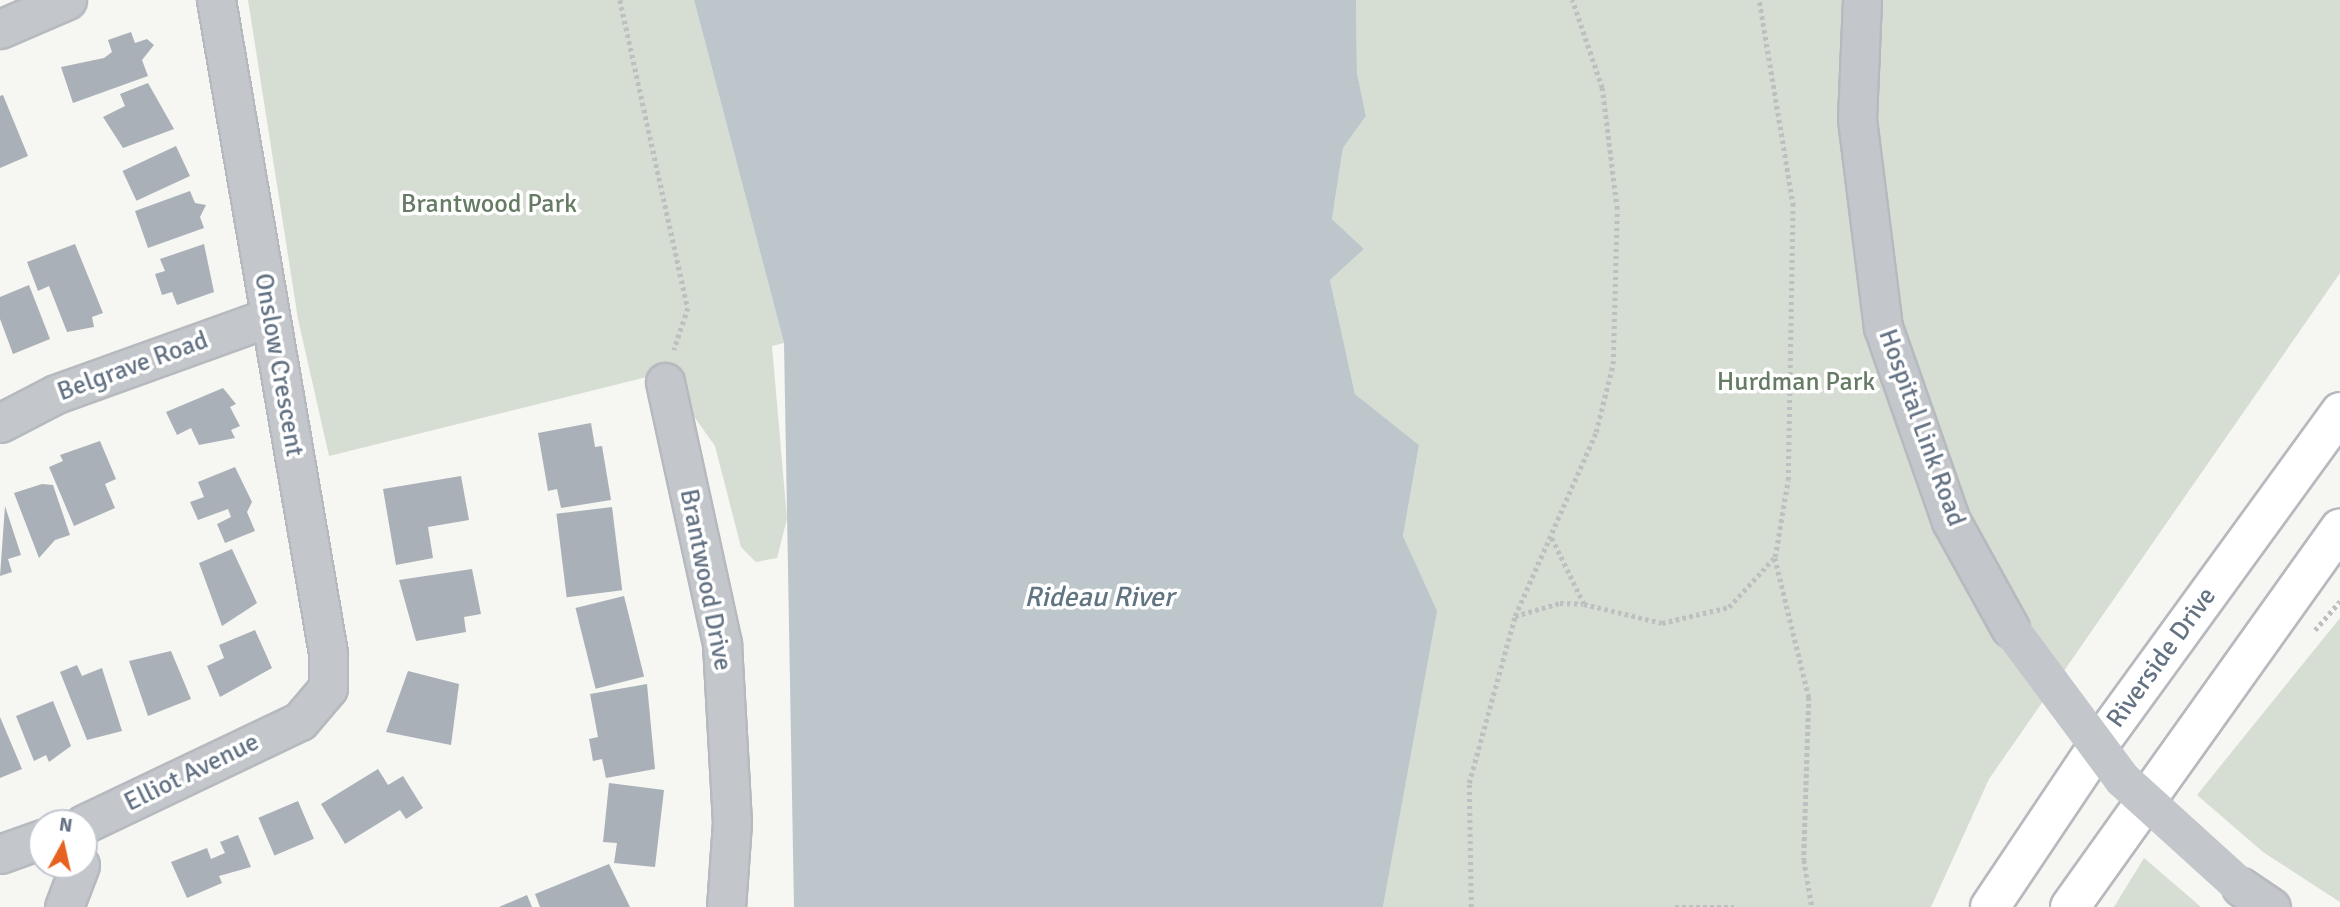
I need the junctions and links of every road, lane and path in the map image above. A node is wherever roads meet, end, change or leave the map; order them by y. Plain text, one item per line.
1 (67, 0) edge
2 (216, 0) edge
3 (620, 0) edge
4 (1573, 0) edge
5 (1759, 0) edge
6 (1862, 0) edge
7 (0, 29) edge
8 (270, 317) junction
9 (665, 382) joint
10 (2340, 412) edge
11 (0, 423) edge
12 (2340, 529) edge
13 (1551, 537) junction
14 (1775, 557) junction
15 (1584, 604) junction
16 (1515, 616) junction
17 (300, 721) joint
18 (98, 819) edge
19 (28, 844) edge
20 (0, 854) edge
21 (75, 879) edge
22 (64, 907) edge
23 (726, 907) edge
24 (1471, 907) edge
25 (1675, 907) edge
26 (1735, 907) edge
27 (1812, 907) edge
28 (1990, 907) edge
29 (2070, 907) edge
30 (2272, 907) edge

1 - 7 street
2 - 8 street, Onslow Crescent
3 - 9 path
4 - 13 path
5 - 14 path
6 - 30 street, Hospital Link Road, bridge
8 - 11 street, Belgrave Road
8 - 17 street, Onslow Crescent
9 - 23 street, Brantwood Drive
10 - 28 main road, Riverside Drive
12 - 29 main road
13 - 15 path
13 - 16 path
14 - 15 path
14 - 27 path
15 - 16 path
16 - 24 path
17 - 18 street, Elliot Avenue
19 - 20 street
21 - 22 street
25 - 26 path

